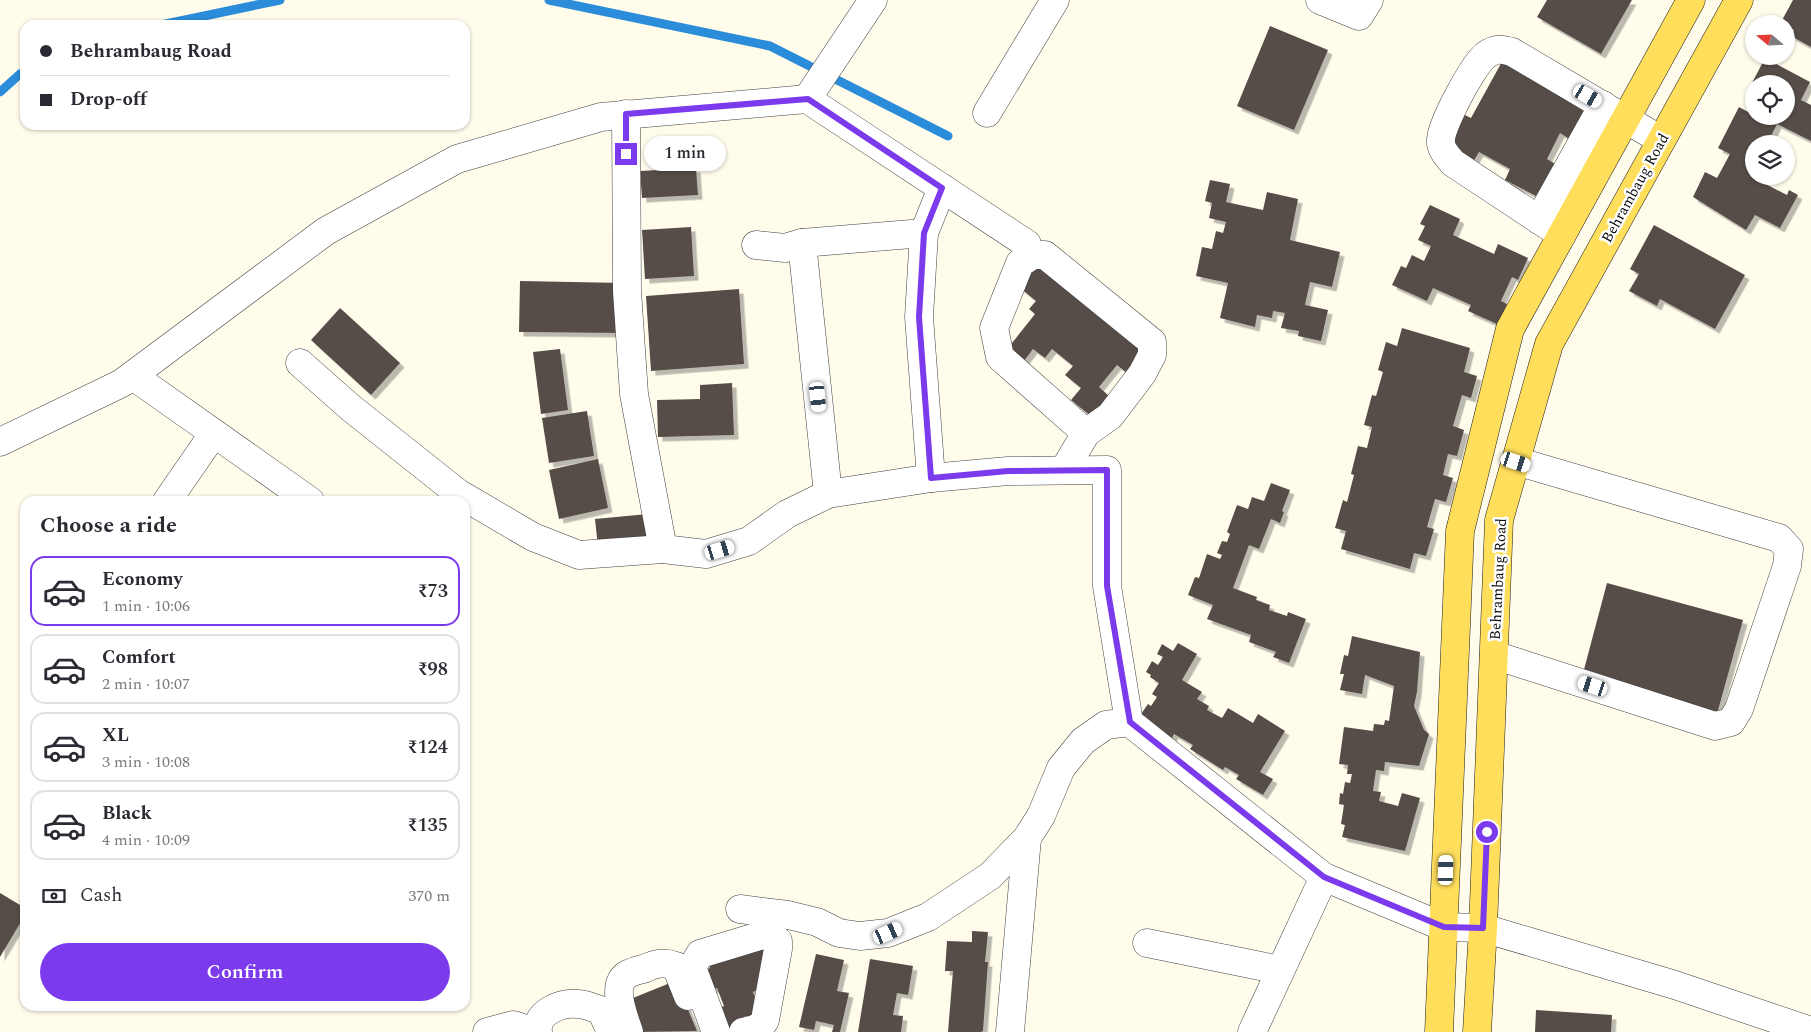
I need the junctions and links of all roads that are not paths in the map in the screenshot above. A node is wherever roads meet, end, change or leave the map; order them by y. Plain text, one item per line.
1 (1055, 0) edge
2 (1320, 0) edge
3 (1369, 0) edge
4 (865, 2) edge
5 (1690, 2) edge
6 (1733, 11) edge
7 (808, 99) junction
8 (1615, 112) junction
9 (987, 113) dead end
10 (626, 114) junction
11 (1661, 140) junction
12 (942, 188) junction
13 (1539, 220) junction
14 (924, 233) junction
15 (1562, 235) junction
16 (802, 243) junction
17 (1027, 244) dead end
18 (756, 245) dead end
19 (1510, 329) junction
20 (1549, 344) junction
21 (300, 363) dead end
22 (133, 376) junction
23 (214, 433) junction
24 (1086, 433) junction
25 (0, 442) edge
26 (1516, 462) junction
27 (1064, 470) junction
28 (931, 478) junction
29 (828, 494) junction
30 (170, 496) edge
31 (303, 496) edge
32 (465, 496) edge
33 (470, 499) edge
34 (663, 549) junction
35 (1457, 600) junction
36 (1495, 607) junction
37 (1494, 655) junction
38 (1130, 722) junction
39 (1027, 838) junction
40 (1324, 877) junction
41 (740, 909) dead end
42 (1444, 927) junction
43 (1483, 928) junction
44 (1147, 943) dead end
45 (1280, 970) junction
46 (1811, 1031) edge
47 (488, 1032) edge
48 (523, 1032) edge
49 (538, 1032) edge
50 (611, 1032) edge
51 (629, 1032) edge
52 (702, 1032) edge
53 (716, 1032) edge
54 (743, 1032) edge
55 (1010, 1032) edge
56 (1252, 1032) edge
57 (1439, 1032) edge
58 (1477, 1032) edge

1 - 9 street
2 - 3 street
4 - 7 street
5 - 6 main road
5 - 8 main road
6 - 11 main road, Behrambaug Road
7 - 10 street
7 - 12 street
8 - 11 street
8 - 13 street
8 - 13 street
8 - 15 main road
10 - 22 street
10 - 34 street
11 - 20 main road, Behrambaug Road
12 - 14 street
12 - 17 street
13 - 15 street
14 - 16 street
14 - 28 street
15 - 19 main road
16 - 18 street
16 - 29 street
19 - 20 main road
19 - 35 main road
20 - 26 main road, Behrambaug Road
21 - 32 street
22 - 23 street
22 - 25 street
23 - 30 street
23 - 31 street
24 - 24 street
24 - 27 street
26 - 36 main road, Behrambaug Road
26 - 37 street
27 - 28 street
27 - 38 street
28 - 29 street
29 - 34 street
33 - 34 street
35 - 36 main road
35 - 42 main road
36 - 37 main road, Behrambaug Road
37 - 43 main road, Behrambaug Road
38 - 39 street
38 - 40 street
39 - 41 street
39 - 55 street
40 - 42 street
40 - 45 street
42 - 43 street
42 - 57 main road
43 - 46 street
43 - 58 main road, Behrambaug Road
44 - 45 street
45 - 56 street
47 - 48 street
49 - 50 street
51 - 52 street
53 - 54 street

